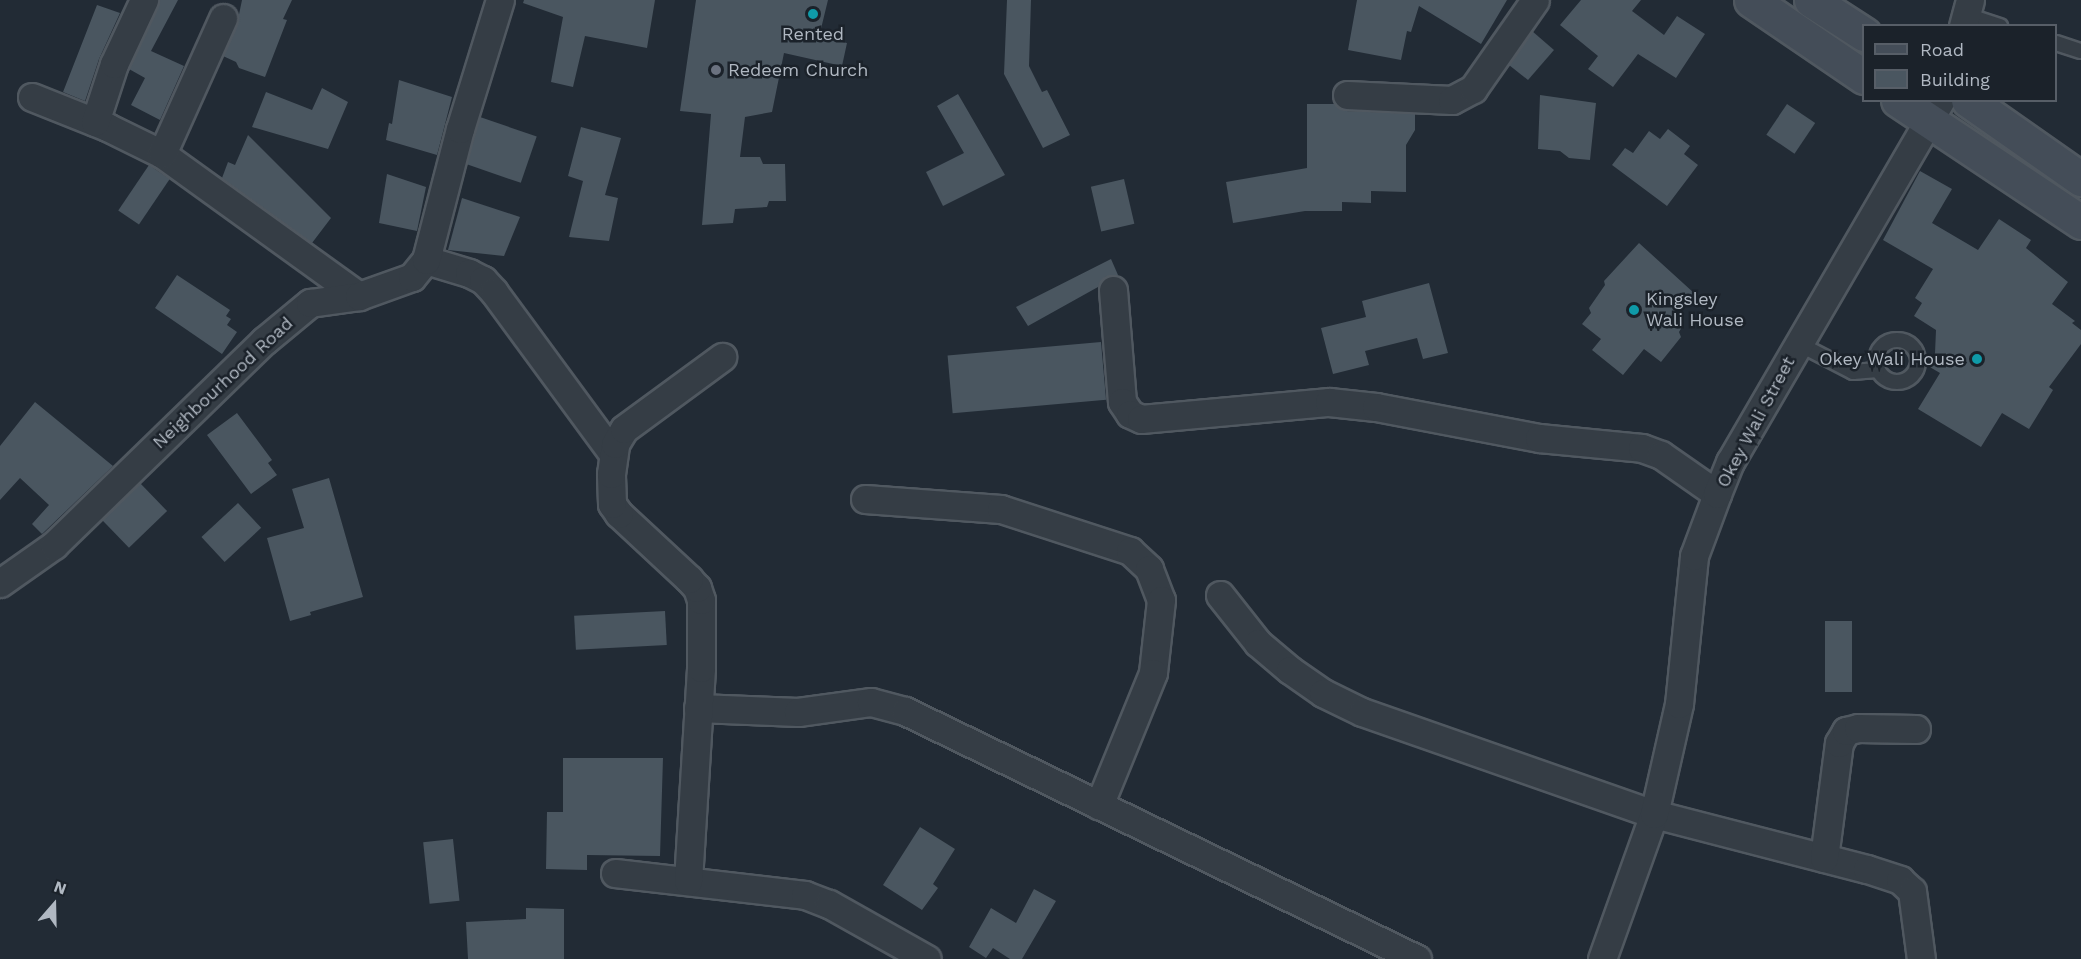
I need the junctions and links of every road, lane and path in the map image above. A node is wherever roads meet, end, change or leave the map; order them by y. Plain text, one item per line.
1 (144, 0) edge
2 (500, 0) edge
3 (1535, 0) edge
4 (1751, 0) edge
5 (1811, 0) edge
6 (1966, 13) edge
7 (223, 18) dead end
8 (1995, 24) edge
9 (1862, 33) edge
10 (2057, 44) edge
11 (2081, 51) edge
12 (1862, 76) edge
13 (1347, 95) dead end
14 (32, 96) dead end
15 (1905, 102) edge
16 (1971, 102) edge
17 (1935, 111) edge
18 (95, 122) junction
19 (162, 154) junction
20 (2081, 179) edge
21 (2081, 222) edge
22 (426, 260) junction
23 (1113, 290) dead end
24 (359, 296) junction
25 (1799, 344) junction
26 (722, 357) dead end
27 (1877, 370) dead end
28 (613, 454) junction
29 (1717, 494) junction
30 (865, 499) dead end
31 (0, 583) edge
32 (1220, 596) dead end
33 (698, 708) junction
34 (1916, 729) dead end
35 (1099, 805) junction
36 (1654, 814) junction
37 (1824, 858) junction
38 (615, 873) dead end
39 (688, 881) junction
40 (927, 959) edge
41 (1417, 959) edge
42 (1602, 959) edge
43 (1922, 959) edge

1 - 18 street
2 - 22 street
3 - 13 street
4 - 12 main road
5 - 9 main road
6 - 8 lane
7 - 19 street
10 - 11 lane
14 - 18 street
15 - 17 main road
16 - 20 main road
17 - 21 main road
17 - 25 street, Okey Wali Street
18 - 19 street
19 - 24 street
22 - 24 street, Neighbourhood Road
22 - 28 street
23 - 29 street
24 - 31 street, Neighbourhood Road
25 - 27 lane
25 - 29 street, Okey Wali Street
26 - 28 street
28 - 33 street
29 - 36 street, Okey Wali Street
30 - 35 street
32 - 36 street
33 - 35 street
33 - 39 street
34 - 37 street
35 - 41 street
36 - 37 street
36 - 42 street, Okey Wali Street
37 - 43 street
38 - 39 street
39 - 40 street

